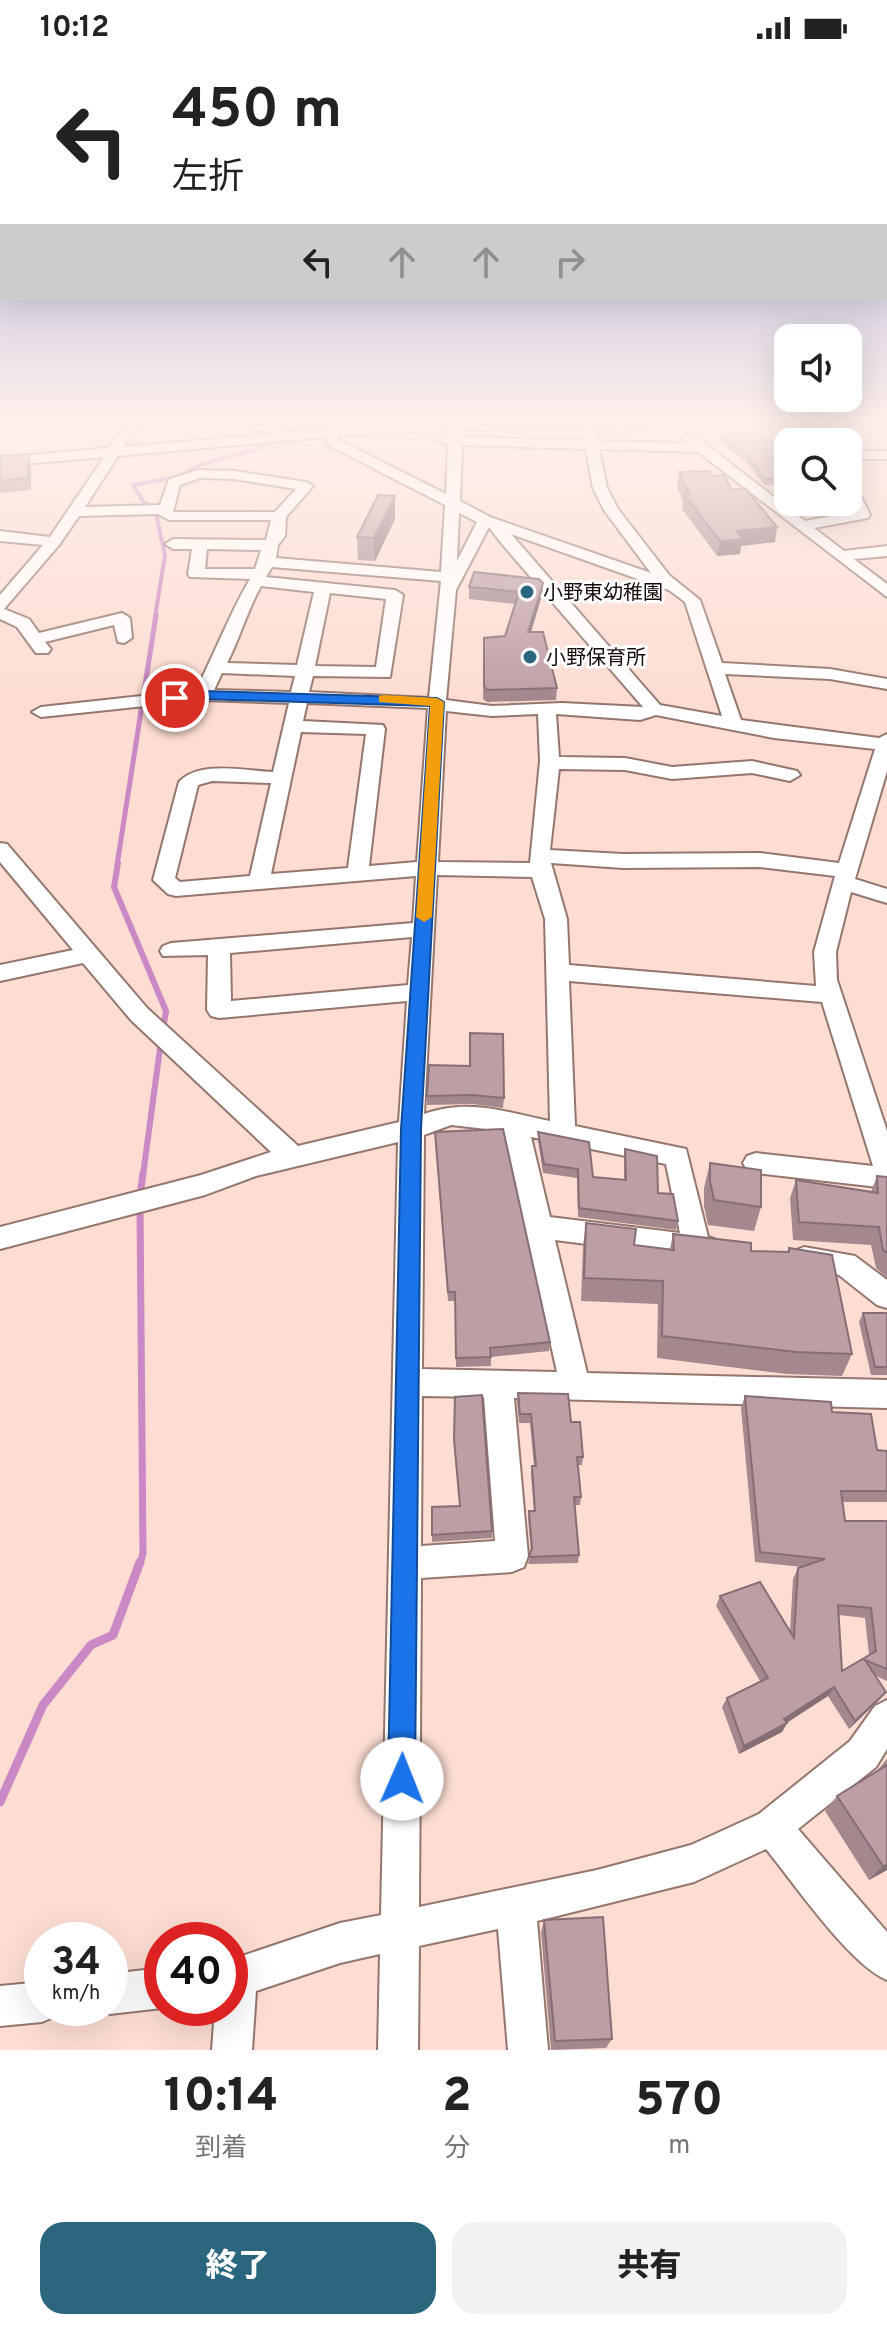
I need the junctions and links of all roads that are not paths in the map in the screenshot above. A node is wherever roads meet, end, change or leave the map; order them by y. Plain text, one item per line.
1 (75, 512) edge
2 (269, 512) edge
3 (283, 512) edge
4 (452, 512) edge
5 (474, 512) edge
6 (613, 512) edge
7 (784, 512) edge
8 (867, 512) edge
9 (279, 516) junction
10 (492, 522) junction
11 (802, 526) junction
12 (0, 536) edge
13 (54, 542) junction
14 (173, 544) dead end
15 (200, 544) junction
16 (270, 545) junction
17 (887, 551) edge
18 (840, 556) junction
19 (261, 572) junction
20 (0, 584) edge
21 (18, 585) junction
22 (449, 585) junction
23 (675, 587) junction
24 (323, 588) junction
25 (887, 592) edge
26 (0, 605) edge
27 (0, 613) edge
28 (124, 638) dead end
29 (216, 668) junction
30 (716, 668) junction
31 (304, 671) junction
32 (887, 684) edge
33 (202, 695) junction
34 (298, 697) junction
35 (437, 702) junction
36 (547, 709) junction
37 (654, 709) junction
38 (41, 712) dead end
39 (733, 723) junction
40 (292, 726) junction
41 (885, 742) edge
42 (549, 763) junction
43 (790, 775) dead end
44 (280, 778) junction
45 (0, 849) edge
46 (541, 863) junction
47 (427, 868) junction
48 (358, 874) junction
49 (845, 877) junction
50 (259, 882) junction
51 (887, 896) edge
52 (423, 929) junction
53 (219, 947) junction
54 (171, 951) dead end
55 (89, 954) junction
56 (557, 972) junction
57 (0, 973) edge
58 (419, 992) junction
59 (831, 995) junction
60 (515, 1123) junction
61 (411, 1129) junction
62 (563, 1133) junction
63 (883, 1142) edge
64 (293, 1157) junction
65 (756, 1163) dead end
66 (887, 1170) edge
67 (887, 1178) edge
68 (538, 1227) junction
69 (0, 1238) edge
70 (697, 1247) junction
71 (727, 1250) edge
72 (771, 1255) edge
73 (887, 1296) edge
74 (409, 1382) junction
75 (498, 1384) junction
76 (575, 1386) junction
77 (887, 1394) edge
78 (406, 1563) junction
79 (887, 1718) edge
80 (772, 1827) junction
81 (516, 1907) junction
82 (399, 1933) junction
83 (887, 1960) edge
84 (248, 1975) edge
85 (24, 2004) edge
86 (0, 2006) edge
87 (233, 2026) edge
88 (232, 2050) edge
89 (398, 2050) edge
90 (528, 2050) edge

1 - 13 street
2 - 9 street
3 - 9 street
4 - 22 street
5 - 10 street
6 - 23 street
7 - 11 street
8 - 11 street
9 - 16 street
10 - 22 street
10 - 23 street
10 - 37 street
11 - 18 street
12 - 13 street
13 - 21 street
14 - 15 street
15 - 16 street
15 - 19 street
16 - 19 street
17 - 18 street
18 - 25 street
19 - 22 street
19 - 24 street
19 - 29 street
20 - 21 street
21 - 26 street
22 - 35 street
23 - 30 street
24 - 31 street
24 - 31 street
27 - 28 street
29 - 31 street
29 - 33 street
30 - 32 street
30 - 39 street
31 - 34 street
33 - 34 street
33 - 38 street
34 - 35 street
34 - 40 street
35 - 36 street
35 - 47 street
36 - 37 street
36 - 42 street
37 - 39 street
39 - 41 street
40 - 44 street
40 - 48 street
41 - 49 street
42 - 43 street
42 - 46 street
44 - 50 street
44 - 50 street
45 - 55 street
46 - 47 street
46 - 49 street
46 - 56 street
47 - 48 street
47 - 52 street
48 - 50 street
49 - 51 street
49 - 59 street
52 - 53 street
52 - 58 street
53 - 54 street
53 - 58 street
55 - 57 street
55 - 64 street
56 - 59 street
56 - 62 street
58 - 61 street
59 - 63 street
60 - 61 street
60 - 62 street
60 - 68 street
61 - 64 street
61 - 74 street
62 - 70 street
63 - 66 street
64 - 69 street
65 - 67 street
68 - 70 street
68 - 76 street
70 - 71 street
72 - 73 street
74 - 75 street
74 - 78 street
75 - 76 street
75 - 78 street
76 - 77 street
78 - 82 street
79 - 80 street
80 - 81 street
80 - 83 street
81 - 82 street
81 - 90 street
82 - 84 street
82 - 89 street
85 - 86 street
87 - 88 street

